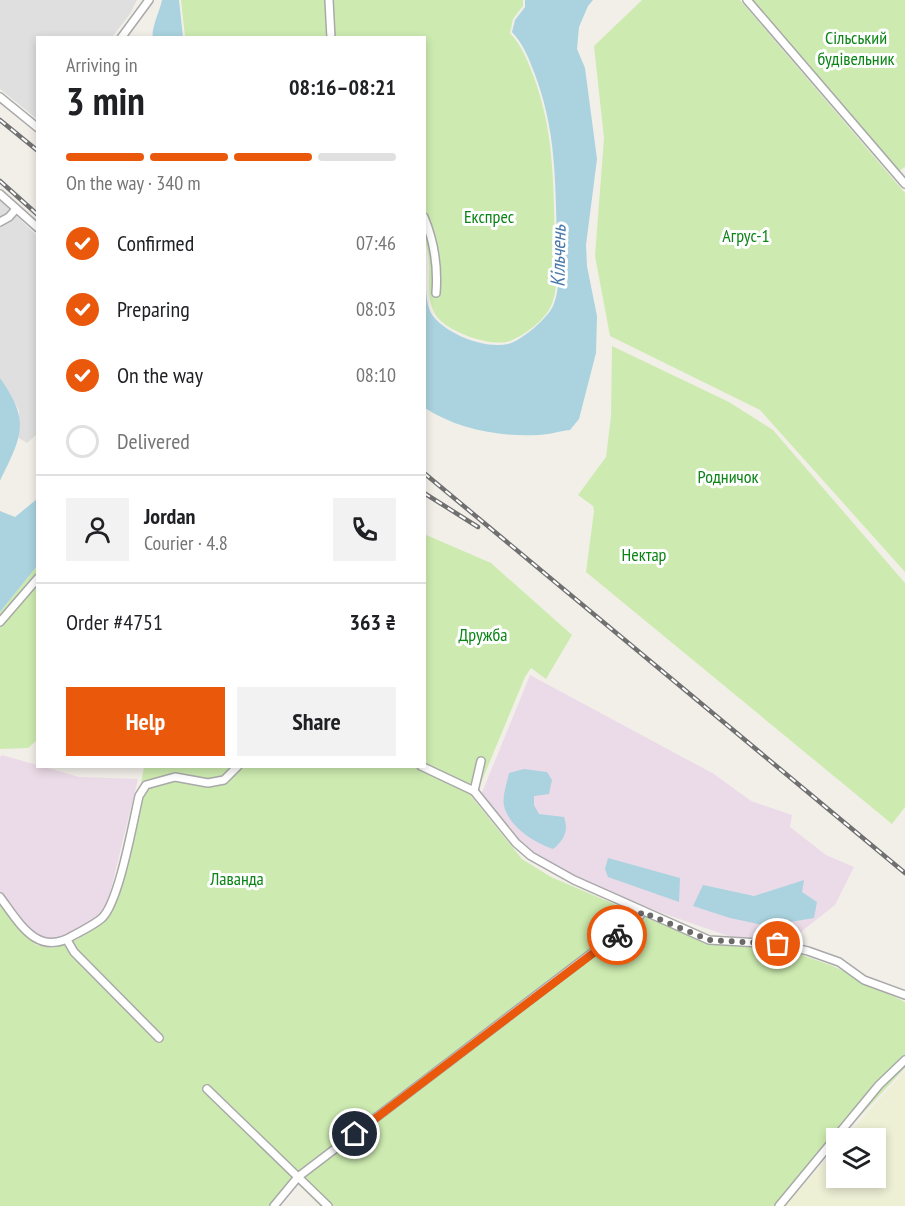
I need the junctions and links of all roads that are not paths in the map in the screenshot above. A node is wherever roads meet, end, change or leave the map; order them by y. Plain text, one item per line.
1 (149, 0) edge
2 (329, 0) edge
3 (747, 0) edge
4 (123, 36) edge
5 (331, 36) edge
6 (0, 97) edge
7 (36, 126) edge
8 (905, 184) edge
9 (0, 194) edge
10 (16, 209) junction
11 (0, 222) edge
12 (426, 224) edge
13 (36, 226) edge
14 (436, 293) dead end
15 (36, 580) edge
16 (0, 622) edge
17 (481, 761) dead end
18 (236, 768) edge
19 (425, 768) edge
20 (474, 791) junction
21 (0, 897) edge
22 (642, 912) junction
23 (67, 940) junction
24 (905, 996) edge
25 (159, 1038) dead end
26 (905, 1060) edge
27 (207, 1089) dead end
28 (298, 1177) junction
29 (274, 1206) edge
30 (328, 1206) edge
31 (779, 1206) edge

1 - 4 street
2 - 5 street
3 - 8 street
6 - 7 street
9 - 10 street
10 - 11 street
10 - 13 street
12 - 14 street
15 - 16 street
17 - 20 street
18 - 23 street
19 - 20 street
20 - 22 street
21 - 23 street
22 - 24 street
22 - 28 street
23 - 25 street
26 - 31 street
27 - 28 street
28 - 29 street
28 - 30 street

